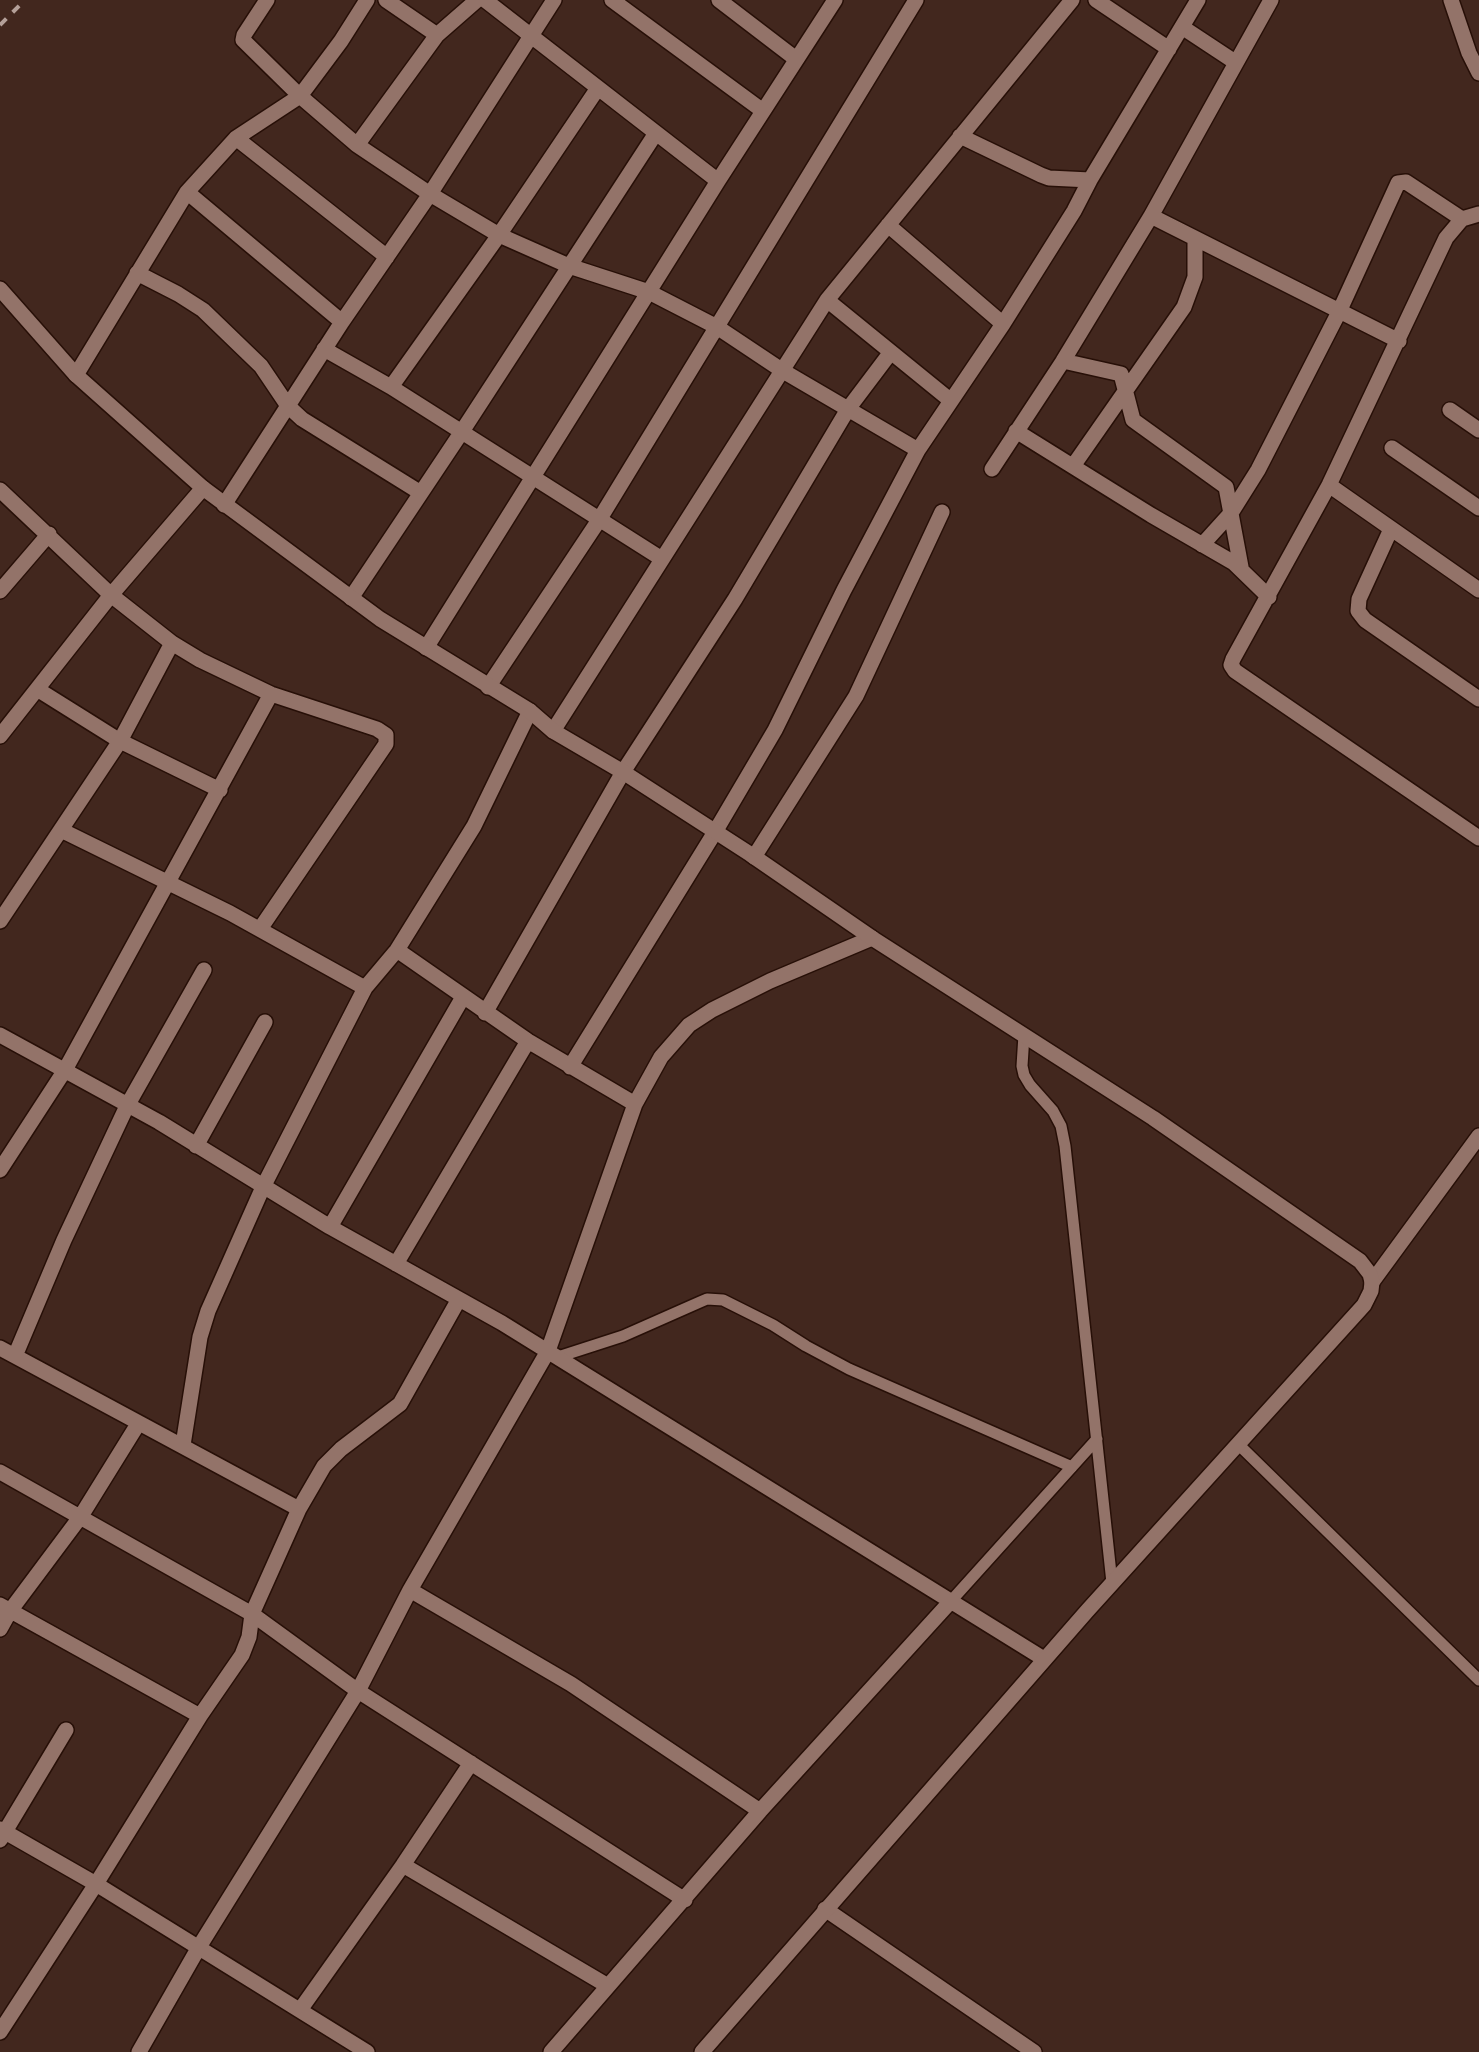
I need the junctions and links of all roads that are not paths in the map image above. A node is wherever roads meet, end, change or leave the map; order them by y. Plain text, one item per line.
1 (267, 0) edge
2 (367, 0) edge
3 (386, 0) edge
4 (477, 0) edge
5 (485, 0) edge
6 (554, 0) edge
7 (612, 0) edge
8 (719, 0) edge
9 (836, 0) edge
10 (916, 0) edge
11 (1072, 0) edge
12 (1096, 0) edge
13 (1198, 0) edge
14 (1271, 0) edge
15 (1451, 0) edge
16 (1182, 28) junction
17 (436, 34) junction
18 (532, 36) junction
19 (1169, 49) junction
20 (796, 59) junction
21 (1235, 62) junction
22 (1479, 73) edge
23 (598, 88) junction
24 (300, 96) junction
25 (763, 111) junction
26 (656, 133) junction
27 (960, 136) junction
28 (236, 138) junction
29 (357, 145) junction
30 (1090, 180) junction
31 (718, 182) junction
32 (188, 192) junction
33 (430, 194) junction
34 (1479, 214) edge
35 (1151, 216) junction
36 (1462, 219) junction
37 (888, 225) junction
38 (499, 235) junction
39 (1195, 240) junction
40 (386, 256) junction
41 (569, 266) junction
42 (137, 273) junction
43 (0, 289) edge
44 (649, 292) junction
45 (827, 300) junction
46 (1339, 312) junction
47 (342, 322) junction
48 (1003, 324) junction
49 (716, 327) junction
50 (1399, 341) junction
51 (324, 349) junction
52 (891, 352) junction
53 (1063, 361) junction
54 (783, 371) junction
55 (76, 375) junction
56 (391, 387) junction
57 (1125, 390) junction
58 (950, 400) junction
59 (288, 406) junction
60 (848, 409) junction
61 (1450, 410) dead end
62 (1479, 430) edge
63 (1016, 431) junction
64 (461, 433) junction
65 (1392, 448) dead end
66 (918, 450) junction
67 (1073, 466) junction
68 (992, 469) dead end
69 (532, 477) junction
70 (1329, 485) junction
71 (203, 488) junction
72 (0, 490) edge
73 (421, 493) junction
74 (224, 506) junction
75 (1479, 508) edge
76 (942, 512) dead end
77 (1231, 513) junction
78 (599, 520) junction
79 (1391, 529) junction
80 (49, 534) junction
81 (1202, 546) junction
82 (662, 559) junction
83 (1240, 567) junction
84 (1479, 590) edge
85 (0, 591) edge
86 (112, 595) junction
87 (1269, 597) junction
88 (351, 598) junction
89 (172, 643) junction
90 (426, 648) junction
91 (488, 687) junction
92 (37, 690) junction
93 (271, 694) junction
94 (1479, 699) edge
95 (530, 711) junction
96 (553, 731) junction
97 (0, 736) edge
98 (120, 741) junction
99 (623, 772) junction
100 (220, 790) junction
101 (61, 830) junction
102 (715, 832) junction
103 (1479, 838) edge
104 (754, 857) junction
105 (169, 884) junction
106 (1, 916) edge
107 (260, 929) junction
108 (872, 938) junction
109 (397, 950) junction
110 (204, 970) dead end
111 (365, 988) junction
112 (463, 997) junction
113 (485, 1013) junction
114 (265, 1022) dead end
115 (0, 1035) edge
116 (1024, 1035) junction
117 (528, 1041) junction
118 (570, 1067) junction
119 (65, 1070) junction
120 (635, 1104) junction
121 (127, 1106) junction
122 (1479, 1136) edge
123 (196, 1146) junction
124 (0, 1170) edge
125 (263, 1187) junction
126 (330, 1228) junction
127 (396, 1264) junction
128 (1372, 1282) junction
129 (459, 1299) junction
130 (0, 1348) edge
131 (553, 1354) junction
132 (15, 1356) junction
133 (138, 1424) junction
134 (1097, 1439) junction
135 (1238, 1444) junction
136 (183, 1445) junction
137 (1072, 1467) junction
138 (0, 1472) edge
139 (299, 1509) junction
140 (81, 1516) junction
141 (1112, 1583) junction
142 (410, 1590) junction
143 (951, 1601) junction
144 (5, 1608) edge
145 (252, 1614) junction
146 (0, 1629) edge
147 (1044, 1659) junction
148 (1479, 1680) edge
149 (358, 1691) junction
150 (200, 1716) junction
151 (66, 1730) dead end
152 (471, 1763) junction
153 (760, 1811) junction
154 (2, 1834) edge
155 (403, 1865) junction
156 (96, 1884) junction
157 (685, 1900) junction
158 (825, 1910) junction
159 (199, 1947) junction
160 (608, 1986) junction
161 (300, 2010) junction
162 (0, 2032) edge
163 (139, 2052) edge
164 (367, 2052) edge
165 (551, 2052) edge
166 (702, 2052) edge
167 (1034, 2052) edge

1 - 24 street
2 - 24 street
3 - 17 street
4 - 17 street
5 - 18 street
6 - 18 street
7 - 25 street
8 - 20 street
9 - 20 street
10 - 49 street
11 - 27 street
12 - 19 street
13 - 16 street
14 - 21 street
15 - 22 street
16 - 19 street
16 - 21 street
17 - 29 street
18 - 23 street
18 - 33 street
19 - 30 street
20 - 25 street
21 - 35 street
23 - 26 street
23 - 38 street
24 - 28 street
24 - 29 street
25 - 31 street
26 - 31 street
26 - 41 street
27 - 30 street
27 - 37 street
28 - 32 street
28 - 40 street
29 - 33 street
30 - 48 street
31 - 44 street
32 - 42 street
32 - 47 street
33 - 38 street
33 - 40 street
34 - 36 street
35 - 39 street
35 - 53 street
36 - 46 street
36 - 50 street
37 - 45 street
37 - 48 street
38 - 41 street
38 - 56 street
39 - 46 street
39 - 57 street
40 - 47 street
41 - 44 street
41 - 64 street
42 - 55 street
42 - 59 street
43 - 55 street
44 - 49 street
44 - 69 street
45 - 52 street
45 - 54 street
46 - 50 street
46 - 77 street
47 - 51 street
48 - 58 street
49 - 54 street
49 - 78 street
50 - 70 street
51 - 56 street
51 - 59 street
52 - 58 street
52 - 60 street
53 - 57 street
53 - 63 street
54 - 60 street
54 - 82 street
55 - 71 street
56 - 64 street
57 - 67 street
57 - 77 street
58 - 66 street
59 - 73 street
59 - 74 street
60 - 66 street
60 - 99 street
61 - 62 street
63 - 67 street
63 - 68 street
64 - 69 street
64 - 73 street
65 - 75 street
66 - 102 street
67 - 81 street
69 - 78 street
69 - 90 street
70 - 79 street
70 - 87 street
71 - 74 street
71 - 86 street
72 - 80 street
73 - 88 street
74 - 88 street
76 - 104 street
77 - 81 street
77 - 83 street
78 - 82 street
78 - 91 street
79 - 84 street
79 - 94 street
80 - 85 street
80 - 86 street
81 - 83 street
82 - 96 street
83 - 87 street
86 - 89 street
86 - 92 street
87 - 103 street
88 - 90 street
89 - 93 street
89 - 98 street
90 - 91 street
91 - 95 street
92 - 97 street
92 - 98 street
93 - 100 street
93 - 107 street
95 - 96 street
95 - 109 street
96 - 99 street
98 - 100 street
98 - 101 street
99 - 102 street
99 - 113 street
100 - 105 street
101 - 105 street
101 - 106 street
102 - 104 street
102 - 118 street
104 - 108 street
105 - 107 street
105 - 119 street
107 - 111 street
108 - 116 street
108 - 120 street
109 - 111 street
109 - 112 street
110 - 121 street
111 - 125 street
112 - 113 street
112 - 126 street
113 - 117 street
114 - 123 street
115 - 119 street
116 - 128 street
116 - 134 lane
117 - 118 street
117 - 127 street
118 - 120 street
119 - 121 street
119 - 124 street
120 - 131 street
121 - 123 street
121 - 132 street
122 - 128 street
123 - 125 street
125 - 126 street
125 - 136 street
126 - 127 street
127 - 129 street
128 - 135 street
129 - 131 street
129 - 139 street
130 - 132 street
131 - 137 lane
131 - 142 street
131 - 143 street
132 - 133 street
133 - 136 street
133 - 140 street
134 - 137 lane
134 - 141 lane
135 - 141 street
135 - 148 lane
136 - 139 street
137 - 143 lane
138 - 140 street
139 - 145 street
140 - 144 street
140 - 145 street
141 - 147 street
142 - 149 street
142 - 153 street
143 - 147 street
143 - 153 street
144 - 146 street
144 - 150 street
145 - 149 street
145 - 150 street
147 - 158 street
149 - 152 street
149 - 159 street
150 - 156 street
151 - 154 street
152 - 155 street
152 - 157 street
153 - 157 street
154 - 156 street
155 - 160 street
155 - 161 street
156 - 159 street
156 - 162 street
157 - 160 street
158 - 166 street
158 - 167 street
159 - 161 street
159 - 163 street
160 - 165 street
161 - 164 street

